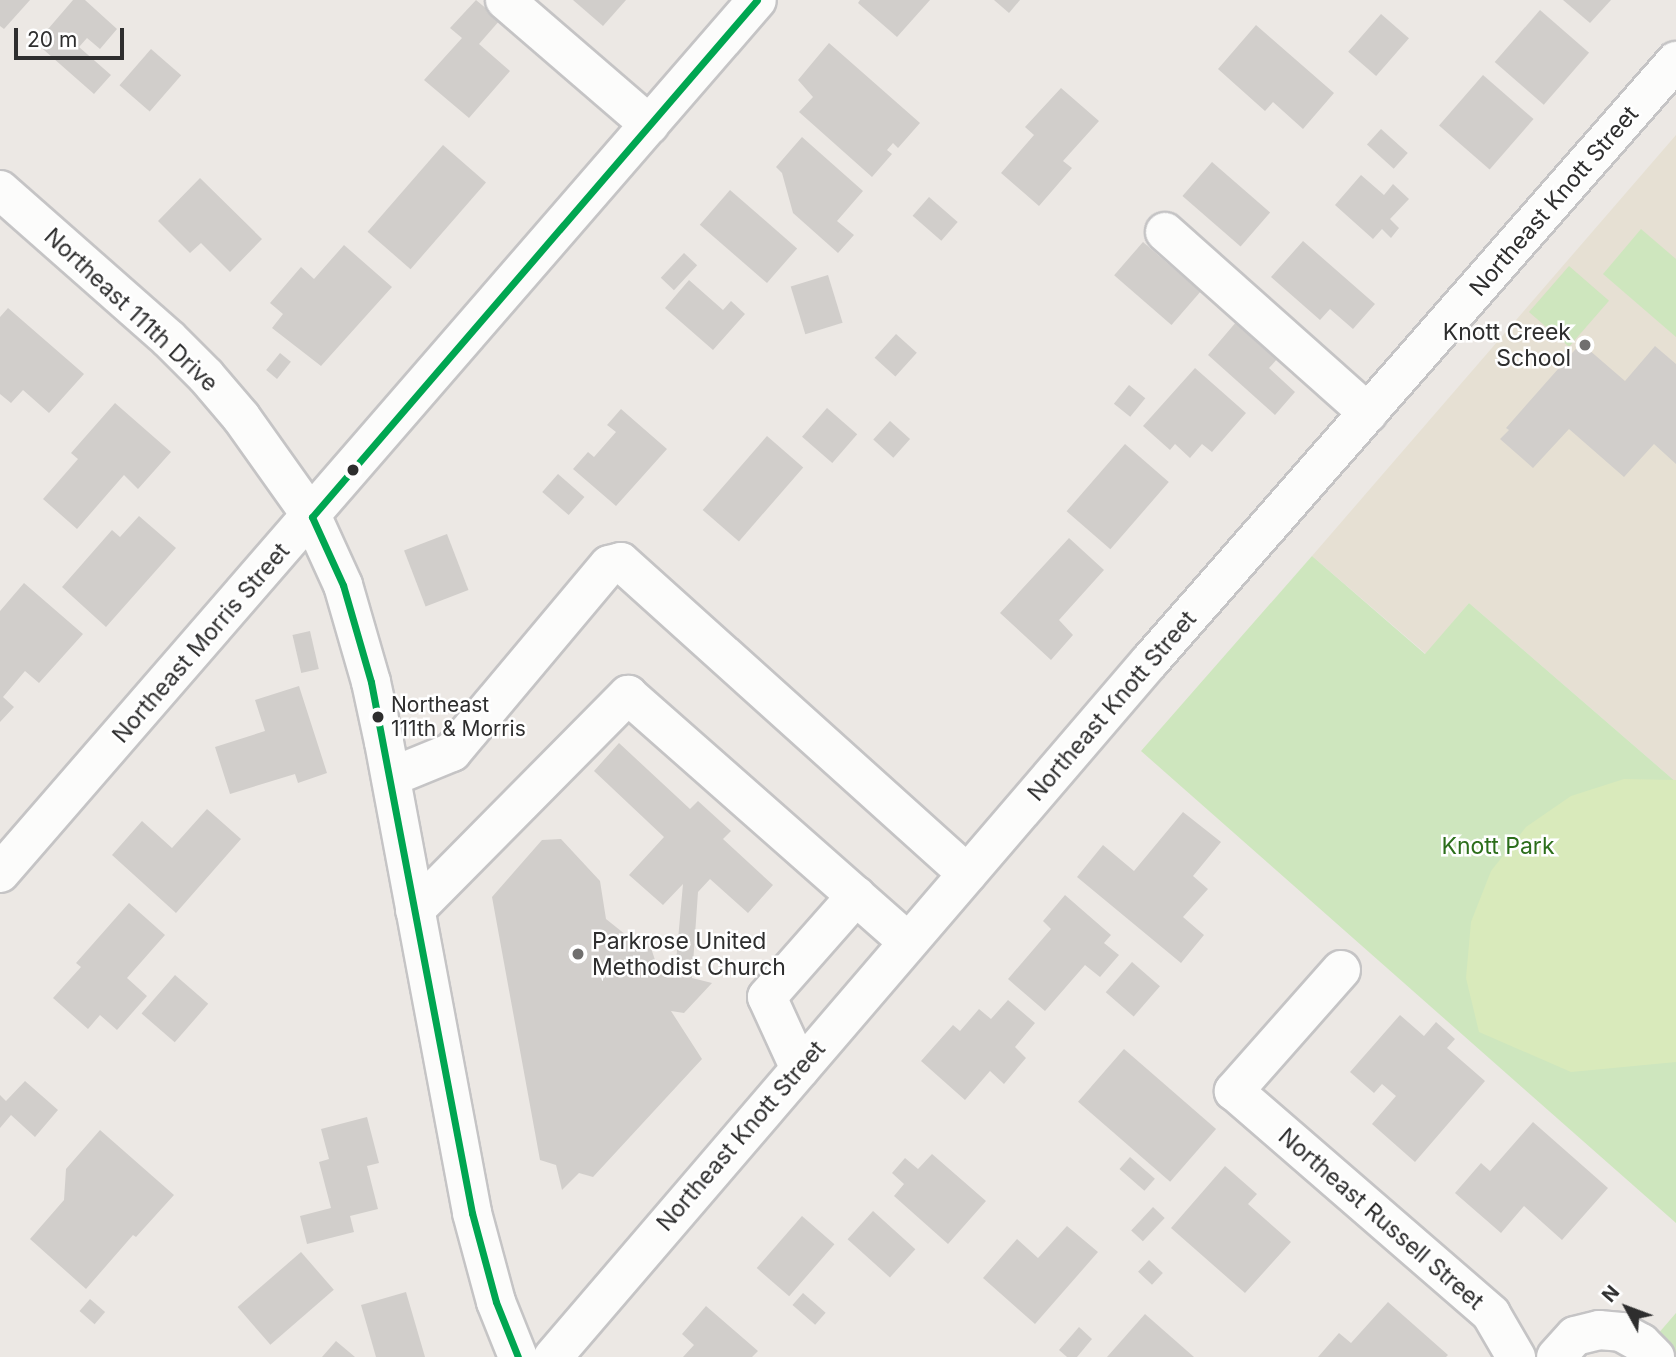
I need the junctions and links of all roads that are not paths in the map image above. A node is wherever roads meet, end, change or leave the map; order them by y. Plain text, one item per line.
1 (505, 0) edge
2 (757, 0) edge
3 (1676, 61) edge
4 (650, 125) junction
5 (0, 190) edge
6 (1165, 232) dead end
7 (1368, 413) junction
8 (312, 517) junction
9 (391, 777) junction
10 (0, 873) edge
11 (967, 874) junction
12 (856, 895) junction
13 (415, 910) junction
14 (908, 942) junction
15 (1341, 970) dead end
16 (800, 1069) junction
17 (518, 1357) edge
18 (554, 1357) edge
19 (1516, 1357) edge
20 (1556, 1357) edge
21 (1655, 1357) edge

1 - 4 street
2 - 4 street, Northeast Morris Street
3 - 7 street, Northeast Knott Street
4 - 8 street, Northeast Morris Street
5 - 8 street, Northeast 111th Drive
6 - 7 street
7 - 11 street, Northeast Knott Street
8 - 9 street, Northeast 111th Drive
8 - 10 street, Northeast Morris Street
9 - 11 street
9 - 13 street, Northeast 111th Drive
11 - 14 street, Northeast Knott Street
12 - 13 street
12 - 14 street
12 - 16 street
13 - 17 street, Northeast 111th Drive
14 - 16 street, Northeast Knott Street
15 - 19 street, Northeast Russell Street
16 - 18 street, Northeast Knott Street
20 - 21 street

